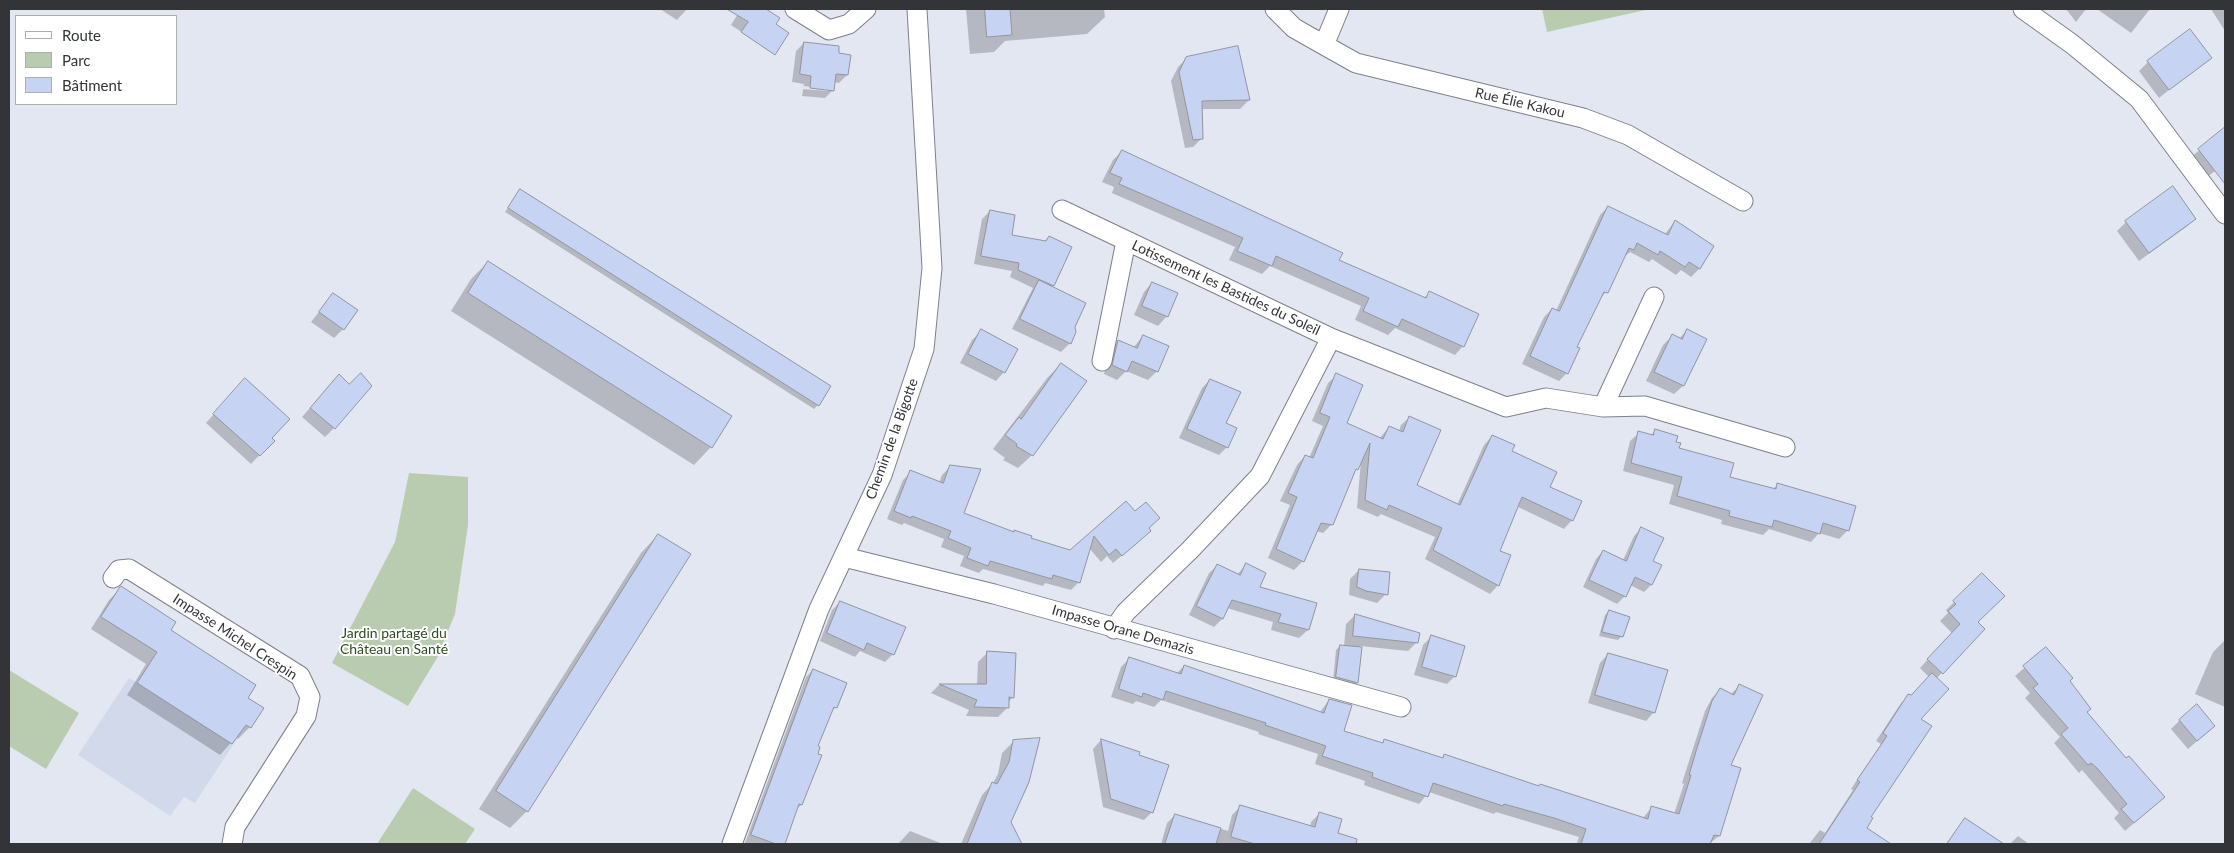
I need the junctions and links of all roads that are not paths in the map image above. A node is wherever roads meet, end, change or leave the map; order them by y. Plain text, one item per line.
1 (795, 9) edge
2 (866, 9) edge
3 (917, 9) edge
4 (1276, 9) edge
5 (1339, 9) edge
6 (2023, 9) edge
7 (1324, 45) junction
8 (1743, 201) dead end
9 (1062, 210) dead end
10 (2225, 214) edge
11 (1126, 240) junction
12 (1654, 297) dead end
13 (1331, 338) junction
14 (1102, 361) dead end
15 (1603, 407) junction
16 (1785, 447) dead end
17 (844, 556) junction
18 (113, 578) dead end
19 (1114, 629) junction
20 (1401, 707) dead end
21 (232, 844) edge
22 (732, 844) edge

1 - 2 street
3 - 17 street, Chemin de la Bigotte
4 - 7 street, Rue Élie Kakou
5 - 7 street
6 - 10 street
7 - 8 street, Rue Élie Kakou
9 - 11 street, Lotissement les Bastides du Soleil
11 - 13 street, Lotissement les Bastides du Soleil
11 - 14 street
12 - 15 street
13 - 15 street
13 - 19 street, Lotissement les Bastides du Soleil
15 - 16 street
17 - 19 street, Impasse Orane Demazis
17 - 22 street, Chemin de la Bigotte
18 - 21 street, Impasse Michel Crespin
19 - 20 street, Impasse Orane Demazis

